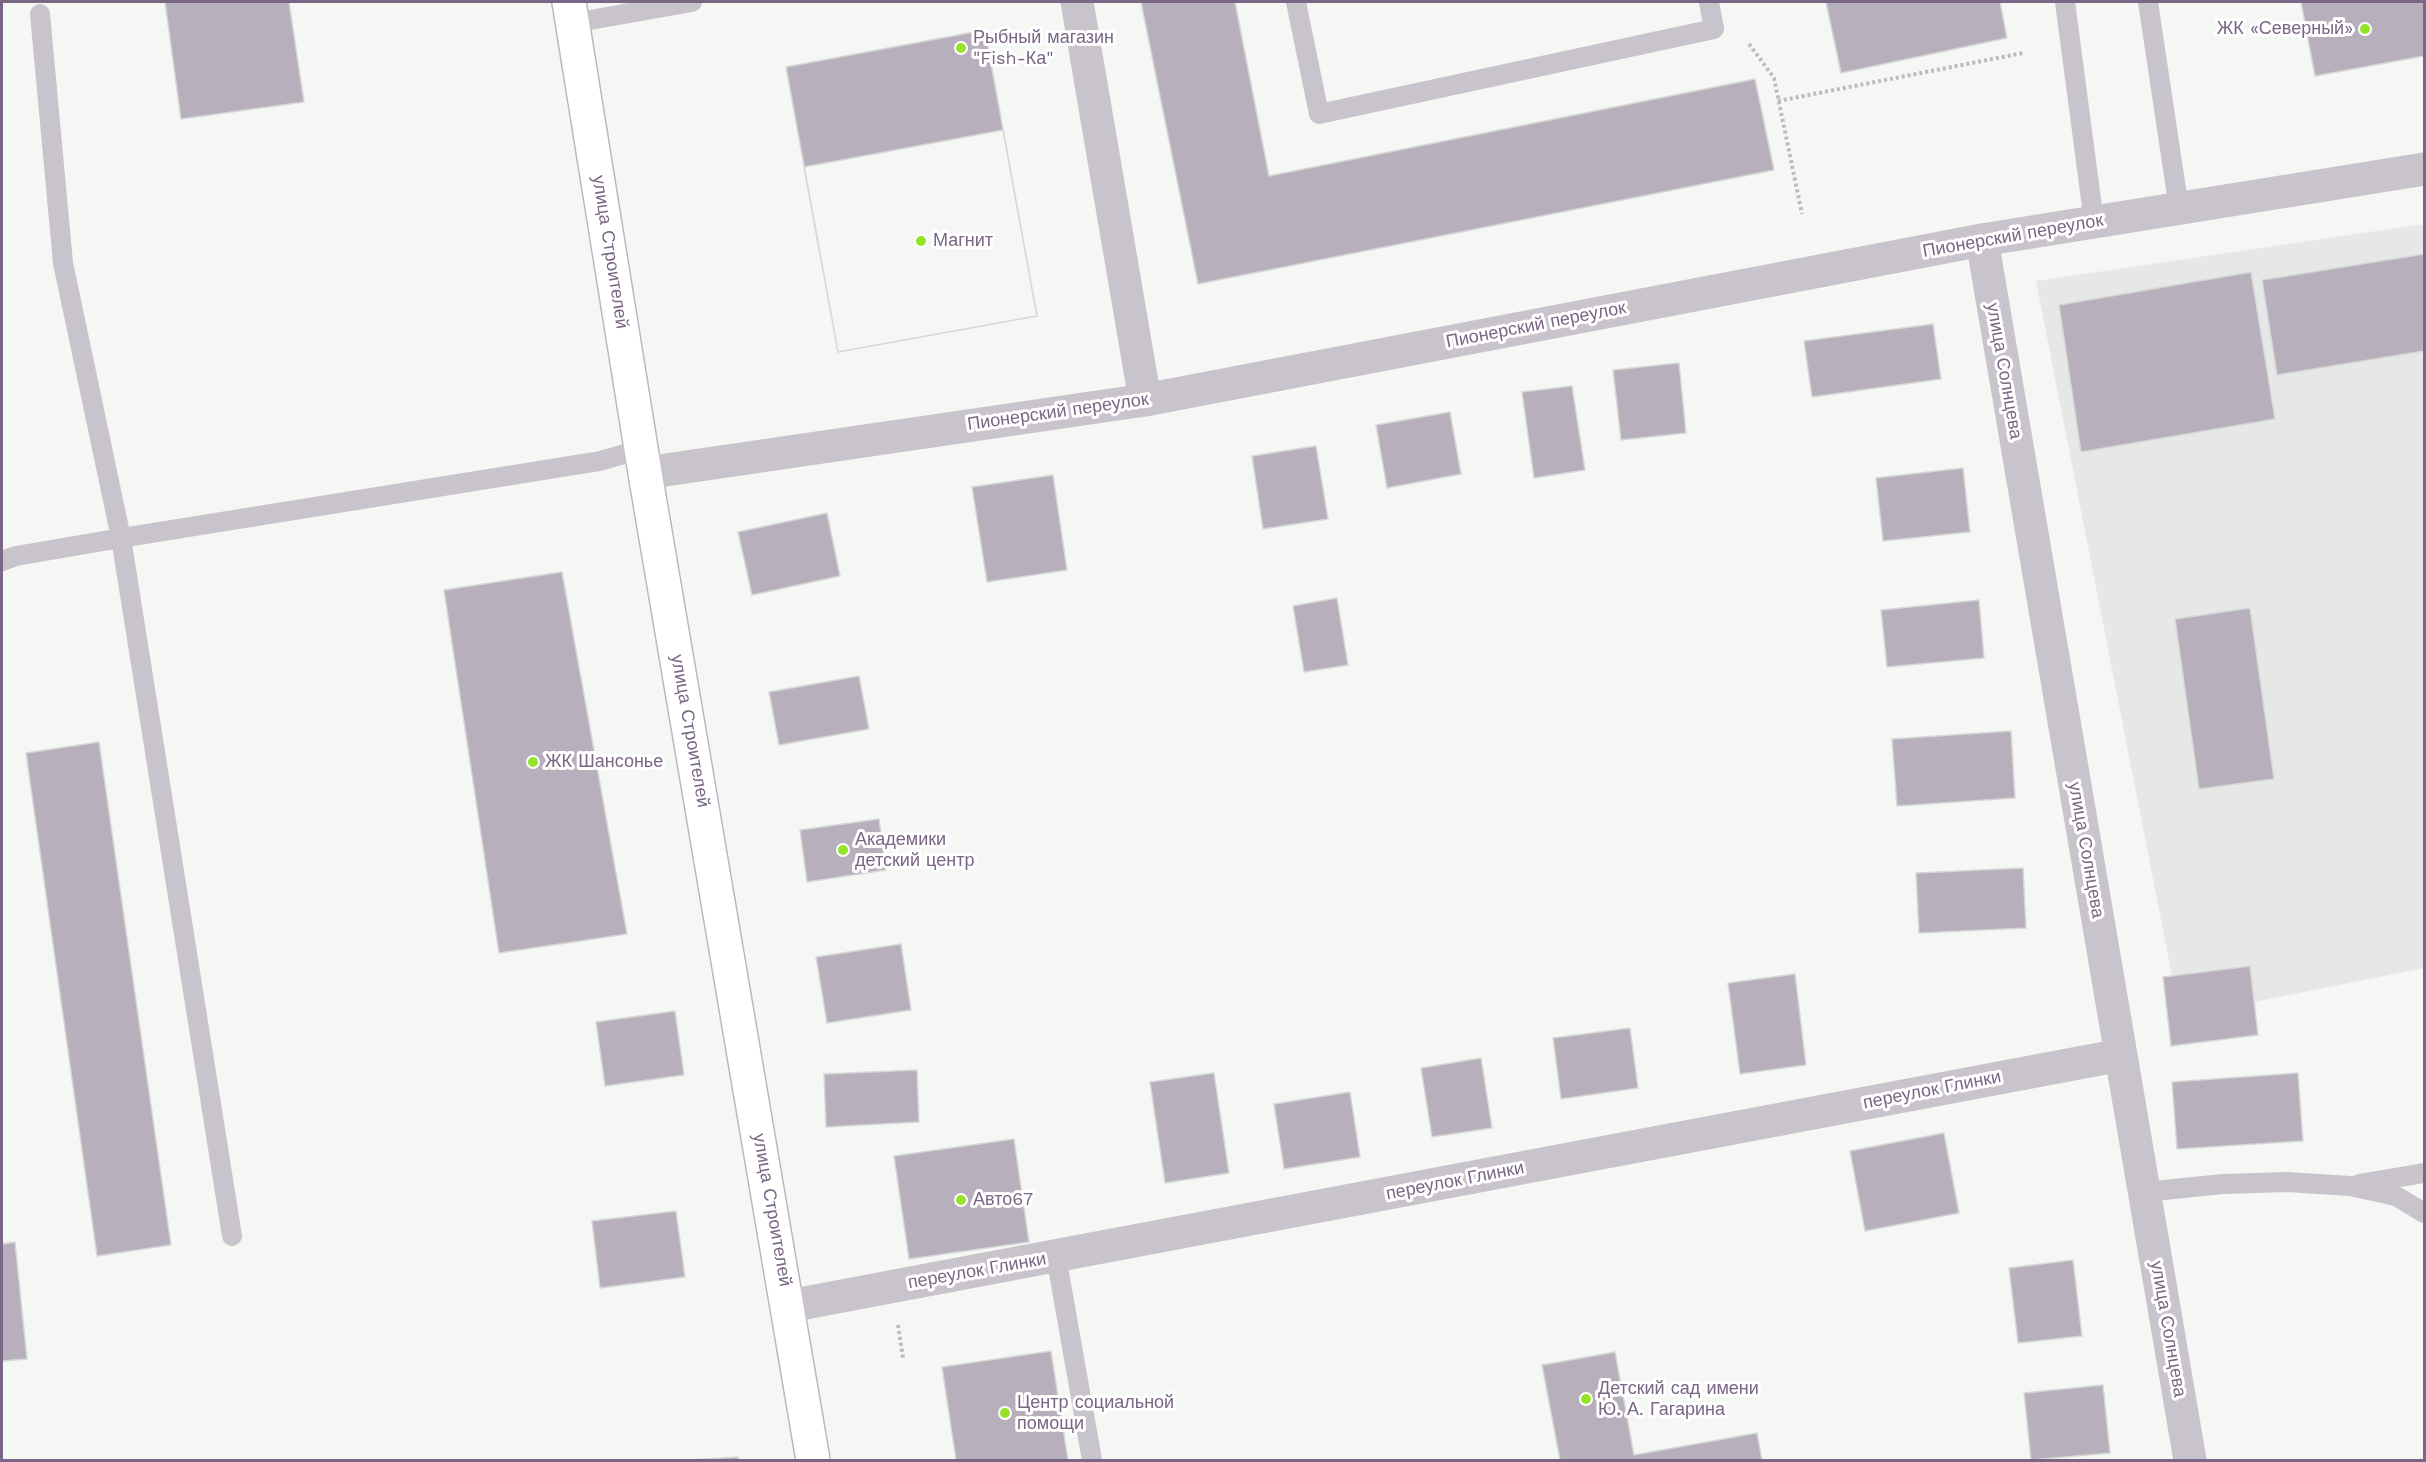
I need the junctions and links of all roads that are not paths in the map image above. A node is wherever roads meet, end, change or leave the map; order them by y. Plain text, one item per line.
1 (692, 2) edge
2 (1077, 2) edge
3 (1296, 2) edge
4 (1709, 2) edge
5 (2065, 2) edge
6 (2148, 2) edge
7 (571, 12) edge
8 (40, 14) dead end
9 (2424, 169) edge
10 (2179, 209) junction
11 (2094, 222) junction
12 (1982, 240) junction
13 (1144, 400) junction
14 (644, 461) junction
15 (120, 538) junction
16 (2, 561) edge
17 (2121, 1055) junction
18 (2424, 1173) edge
19 (2350, 1186) junction
20 (2144, 1192) junction
21 (2424, 1213) edge
22 (232, 1236) dead end
23 (1056, 1256) junction
24 (789, 1306) junction
25 (813, 1461) edge
26 (1092, 1461) edge
27 (2190, 1461) edge

1 - 7 lane
2 - 13 street
3 - 4 lane
5 - 11 lane
6 - 10 lane
7 - 14 main road, улица Строителей
8 - 15 lane
9 - 10 street, Пионерский переулок
10 - 11 street, Пионерский переулок
11 - 12 street, Пионерский переулок
12 - 13 street, Пионерский переулок
12 - 17 street, улица Солнцева
13 - 14 street, Пионерский переулок
14 - 15 lane
14 - 24 main road, улица Строителей
15 - 16 lane
15 - 22 lane
17 - 20 street, улица Солнцева
17 - 23 street, переулок Глинки
18 - 19 lane
19 - 20 lane
19 - 21 lane
20 - 27 street, улица Солнцева
23 - 24 street, переулок Глинки
23 - 26 lane
24 - 25 main road, улица Строителей

